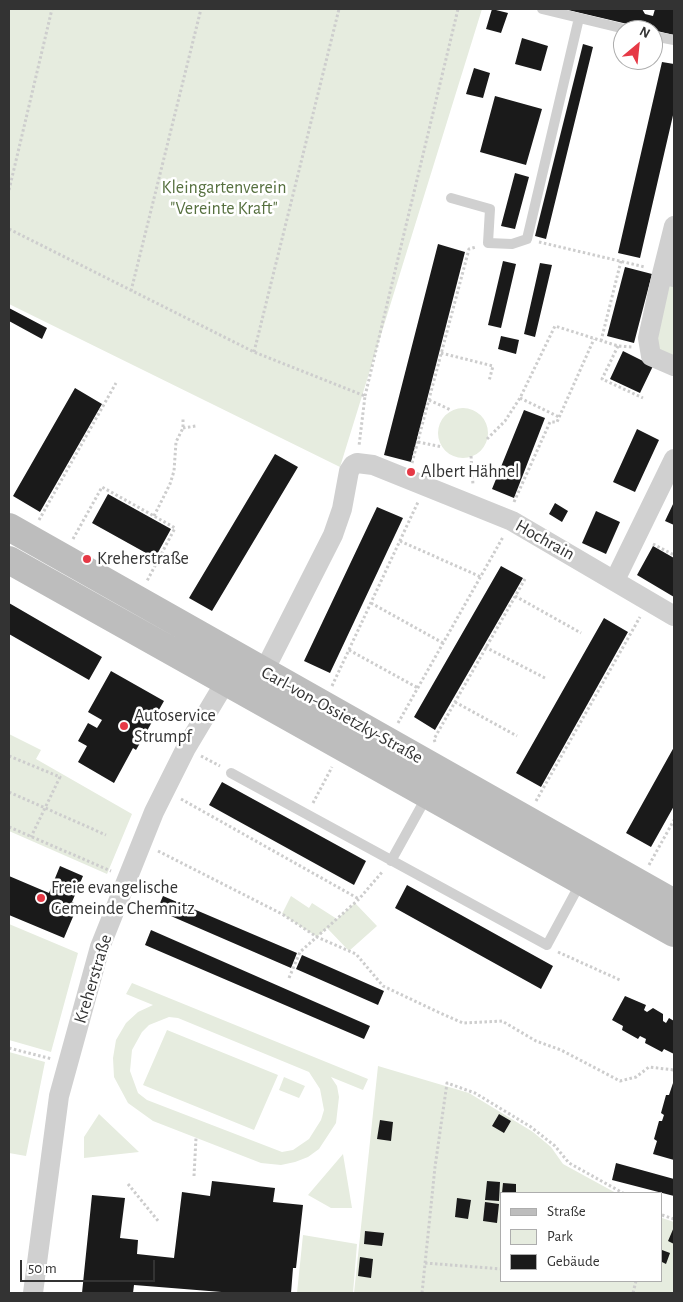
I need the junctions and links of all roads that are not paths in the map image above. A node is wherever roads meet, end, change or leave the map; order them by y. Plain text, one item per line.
1 (542, 9) edge
2 (579, 18) junction
3 (613, 26) edge
4 (451, 198) dead end
5 (674, 226) edge
6 (666, 274) edge
7 (674, 366) edge
8 (674, 459) edge
9 (9, 527) edge
10 (9, 560) edge
11 (615, 580) junction
12 (674, 616) edge
13 (264, 671) junction
14 (226, 681) junction
15 (231, 773) road end
16 (428, 795) junction
17 (391, 861) junction
18 (581, 881) junction
19 (674, 903) edge
20 (674, 933) edge
21 (33, 1293) edge

1 - 2 lane
2 - 3 lane
2 - 4 lane
5 - 6 street
6 - 7 street
8 - 11 street
9 - 13 street, Carl-von-Ossietzky-Straße
10 - 14 street, Carl-von-Ossietzky-Straße
11 - 12 street, Hochrain
11 - 13 street, Hochrain
13 - 14 street
13 - 19 street, Carl-von-Ossietzky-Straße
14 - 16 street, Carl-von-Ossietzky-Straße
14 - 21 street, Kreherstraße
15 - 17 lane
16 - 17 lane
16 - 18 street, Carl-von-Ossietzky-Straße
17 - 18 lane
18 - 20 street, Carl-von-Ossietzky-Straße

